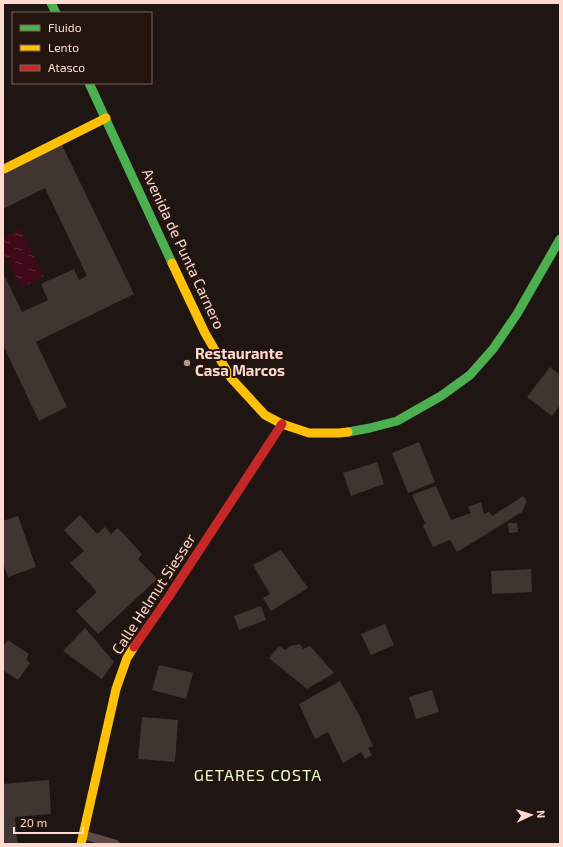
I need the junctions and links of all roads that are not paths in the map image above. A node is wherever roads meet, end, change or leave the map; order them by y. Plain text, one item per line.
1 (50, 3) edge
2 (55, 12) edge
3 (90, 84) edge
4 (106, 118) junction
5 (4, 169) edge
6 (560, 239) edge
7 (282, 424) junction
8 (84, 834) junction
9 (81, 844) edge
10 (115, 844) edge

1 - 2 main road
3 - 4 main road, Avenida de Punta Carnero
4 - 5 main road
4 - 7 main road, Avenida de Punta Carnero
6 - 7 main road, Avenida de Punta Carnero
7 - 8 main road, Calle Helmut Siesser
8 - 9 main road, Calle Helmut Siesser
8 - 10 lane

